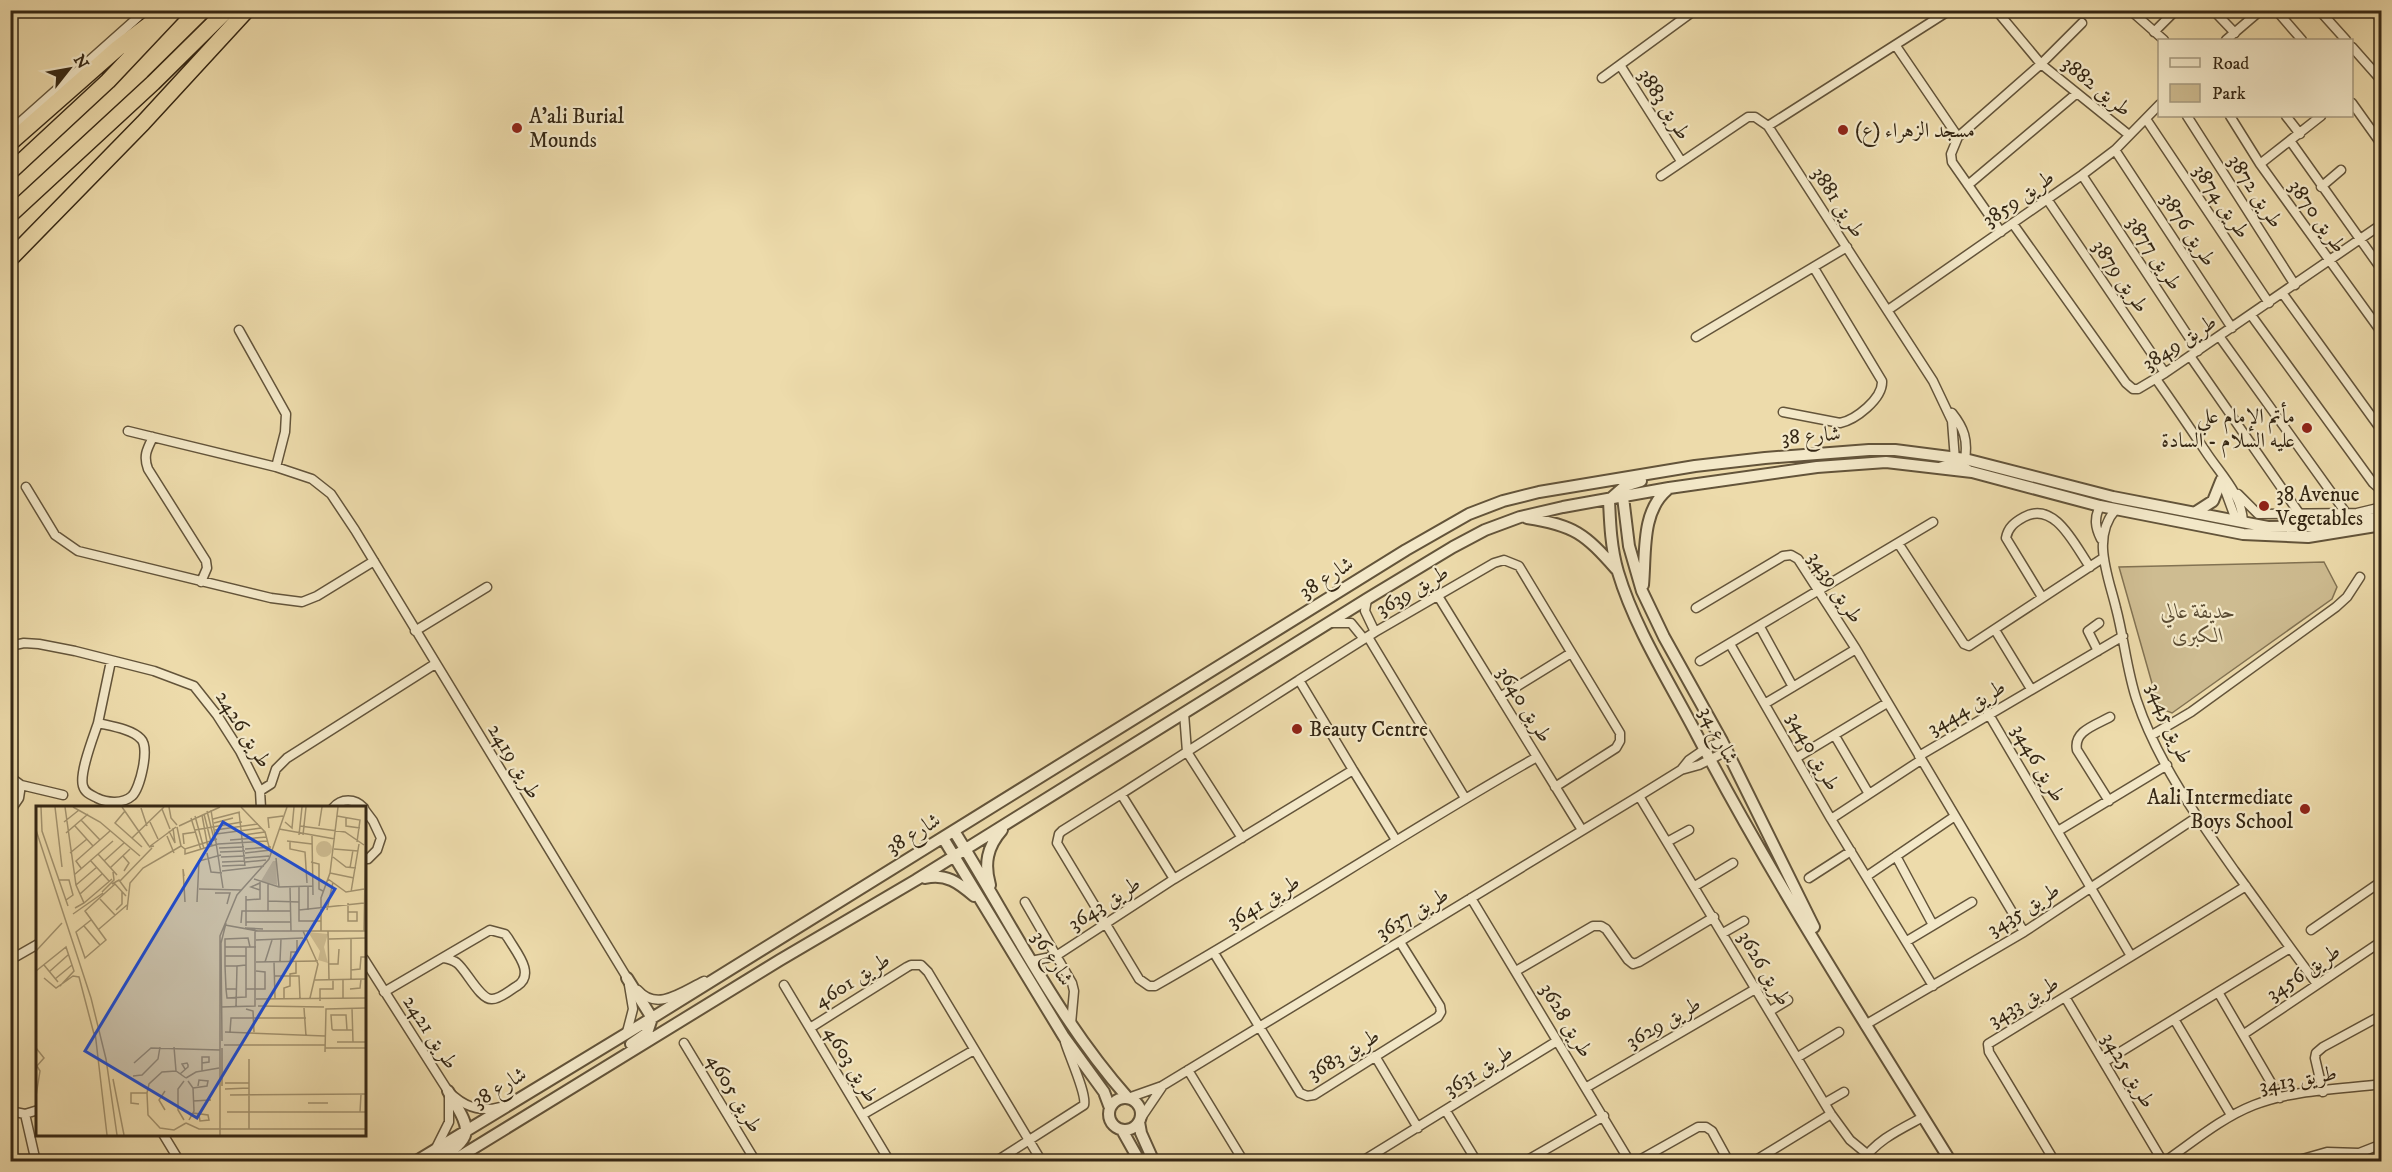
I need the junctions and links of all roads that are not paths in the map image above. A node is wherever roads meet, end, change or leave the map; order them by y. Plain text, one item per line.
1 (146, 10) edge
2 (168, 10) edge
3 (175, 10) edge
4 (227, 10) edge
5 (247, 10) edge
6 (1695, 10) edge
7 (1950, 10) edge
8 (1996, 10) edge
9 (2130, 10) edge
10 (2176, 10) edge
11 (2261, 10) edge
12 (2276, 10) edge
13 (2319, 10) edge
14 (2373, 10) edge
15 (2216, 11) edge
16 (2382, 21) edge
17 (2082, 23) dead end
18 (2154, 32) junction
19 (2235, 33) junction
20 (2163, 39) edge
21 (2228, 39) edge
22 (2301, 39) edge
23 (2345, 39) edge
24 (1896, 46) junction
25 (2353, 48) edge
26 (2041, 64) junction
27 (1620, 65) junction
28 (1602, 78) dead end
29 (2382, 81) edge
30 (2077, 93) junction
31 (2353, 104) edge
32 (2158, 106) edge
33 (2188, 117) edge
34 (2231, 117) edge
35 (2287, 117) edge
36 (2320, 117) edge
37 (2146, 119) junction
38 (1768, 126) junction
39 (10, 131) edge
40 (2300, 134) junction
41 (2129, 135) junction
42 (1958, 137) junction
43 (2290, 142) junction
44 (10, 143) edge
45 (2382, 145) edge
46 (2115, 150) junction
47 (1681, 161) junction
48 (2260, 164) junction
49 (2341, 170) dead end
50 (10, 172) edge
51 (1661, 176) dead end
52 (2082, 176) junction
53 (1968, 185) junction
54 (2321, 187) junction
55 (2047, 199) junction
56 (10, 215) edge
57 (2013, 224) junction
58 (2382, 224) edge
59 (2001, 232) junction
60 (2359, 239) junction
61 (1847, 247) junction
62 (10, 259) edge
63 (2328, 261) junction
64 (1814, 268) junction
65 (2382, 270) edge
66 (2295, 285) junction
67 (2283, 294) junction
68 (2269, 303) junction
69 (1888, 310) junction
70 (2251, 315) junction
71 (2232, 328) junction
72 (239, 330) dead end
73 (2382, 333) edge
74 (2219, 336) junction
75 (1696, 338) dead end
76 (2198, 351) junction
77 (2190, 356) junction
78 (2165, 373) junction
79 (2156, 379) junction
80 (1783, 412) dead end
81 (128, 431) dead end
82 (2382, 431) edge
83 (153, 437) junction
84 (1959, 460) junction
85 (2215, 465) junction
86 (1695, 466) junction
87 (276, 467) junction
88 (1940, 467) junction
89 (1971, 472) junction
90 (1604, 481) junction
91 (2221, 481) junction
92 (26, 487) dead end
93 (2232, 487) junction
94 (1669, 488) junction
95 (2382, 491) edge
96 (1621, 494) junction
97 (2113, 497) junction
98 (1609, 500) junction
99 (2100, 506) junction
100 (2382, 507) edge
101 (2116, 509) junction
102 (2196, 512) junction
103 (2299, 513) junction
104 (2346, 513) junction
105 (1520, 517) junction
106 (2382, 517) edge
107 (1933, 522) dead end
108 (2382, 525) edge
109 (2239, 527) junction
110 (2268, 527) junction
111 (2102, 542) junction
112 (1898, 543) junction
113 (2103, 558) junction
114 (374, 561) junction
115 (2090, 567) junction
116 (1618, 571) junction
117 (2360, 577) dead end
118 (201, 582) junction
119 (487, 587) dead end
120 (1818, 590) junction
121 (1642, 591) junction
122 (1438, 596) junction
123 (2042, 597) junction
124 (1367, 599) junction
125 (1696, 608) dead end
126 (2099, 622) dead end
127 (1327, 624) junction
128 (1760, 627) junction
129 (415, 630) junction
130 (1995, 630) junction
131 (1369, 636) junction
132 (2123, 636) junction
133 (1730, 644) junction
134 (10, 646) edge
135 (1856, 650) junction
136 (2098, 651) junction
137 (1570, 653) junction
138 (1700, 661) dead end
139 (111, 662) junction
140 (435, 664) junction
141 (1299, 680) junction
142 (1794, 687) junction
143 (2031, 689) junction
144 (1500, 696) junction
145 (1766, 703) junction
146 (1887, 703) junction
147 (1184, 713) junction
148 (1988, 713) junction
149 (2110, 717) dead end
150 (98, 723) junction
151 (2152, 735) junction
152 (1835, 736) junction
153 (1725, 746) junction
154 (1187, 752) junction
155 (1707, 754) junction
156 (1537, 757) junction
157 (1796, 758) junction
158 (1920, 758) junction
159 (2167, 765) junction
160 (1353, 770) junction
161 (10, 777) edge
162 (21, 785) junction
163 (1555, 787) junction
164 (260, 791) junction
165 (1121, 794) junction
166 (1869, 794) junction
167 (63, 795) dead end
168 (1639, 796) junction
169 (1465, 798) junction
170 (2109, 801) junction
171 (261, 806) edge
172 (334, 806) edge
173 (362, 806) edge
174 (10, 811) edge
175 (366, 811) edge
176 (1954, 816) junction
177 (2197, 817) junction
178 (1831, 819) junction
179 (1010, 821) junction
180 (1582, 830) junction
181 (1689, 830) dead end
182 (954, 831) junction
183 (2058, 831) junction
184 (943, 838) junction
185 (1242, 838) junction
186 (1396, 840) junction
187 (1667, 842) junction
188 (965, 849) junction
189 (1851, 851) junction
190 (954, 856) junction
191 (1896, 856) junction
192 (366, 859) edge
193 (1733, 863) dead end
194 (1867, 876) junction
195 (1809, 878) dead end
196 (1174, 879) junction
197 (916, 880) junction
198 (2382, 881) edge
199 (1695, 886) junction
200 (2246, 886) junction
201 (2091, 887) junction
202 (993, 897) junction
203 (1471, 898) junction
204 (1025, 902) dead end
205 (1972, 902) dead end
206 (982, 903) junction
207 (1714, 917) junction
208 (1744, 921) dead end
209 (1105, 924) junction
210 (1933, 925) junction
211 (2311, 930) dead end
212 (2024, 932) junction
213 (1723, 933) junction
214 (1907, 941) junction
215 (1400, 942) junction
216 (36, 945) edge
217 (2380, 946) edge
218 (2290, 948) junction
219 (1214, 952) junction
220 (1056, 956) junction
221 (2132, 956) junction
222 (444, 958) junction
223 (10, 960) edge
224 (1031, 961) junction
225 (366, 962) edge
226 (733, 966) junction
227 (1516, 971) junction
228 (627, 978) junction
229 (2317, 984) junction
230 (784, 985) dead end
231 (1841, 985) junction
232 (1933, 986) junction
233 (1757, 988) junction
234 (384, 992) junction
235 (2218, 992) junction
236 (2065, 997) junction
237 (1788, 999) dead end
238 (1770, 1011) junction
239 (2382, 1015) edge
240 (652, 1018) junction
241 (2174, 1018) junction
242 (1071, 1025) junction
243 (1865, 1025) junction
244 (1259, 1026) junction
245 (810, 1028) junction
246 (627, 1032) junction
247 (1839, 1032) dead end
248 (2244, 1034) junction
249 (1064, 1037) junction
250 (1557, 1041) junction
251 (684, 1043) dead end
252 (974, 1050) junction
253 (1375, 1056) junction
254 (1798, 1057) junction
255 (2104, 1062) junction
256 (1188, 1070) junction
257 (2382, 1084) edge
258 (1162, 1086) junction
259 (1587, 1087) junction
260 (574, 1088) junction
261 (448, 1092) junction
262 (1844, 1092) dead end
263 (2324, 1092) junction
264 (1128, 1098) junction
265 (2280, 1098) junction
266 (1825, 1103) junction
267 (503, 1107) junction
268 (1110, 1108) junction
269 (10, 1111) edge
270 (36, 1111) edge
271 (1446, 1111) junction
272 (25, 1114) junction
273 (1831, 1114) junction
274 (862, 1115) junction
275 (2231, 1115) junction
276 (1604, 1116) junction
277 (1923, 1117) junction
278 (1140, 1120) junction
279 (1418, 1128) junction
280 (467, 1130) junction
281 (1122, 1130) junction
282 (165, 1136) edge
283 (1029, 1141) junction
284 (2382, 1144) edge
285 (435, 1149) junction
286 (1865, 1158) edge
287 (36, 1161) edge
288 (180, 1161) edge
289 (415, 1161) edge
290 (435, 1161) edge
291 (452, 1161) edge
292 (756, 1161) edge
293 (890, 1161) edge
294 (995, 1161) edge
295 (1042, 1161) edge
296 (1140, 1161) edge
297 (1154, 1161) edge
298 (1243, 1161) edge
299 (1361, 1161) edge
300 (1477, 1161) edge
301 (1524, 1161) edge
302 (1630, 1161) edge
303 (1636, 1161) edge
304 (1729, 1161) edge
305 (1753, 1161) edge
306 (1951, 1161) edge
307 (2055, 1161) edge
308 (2163, 1161) edge
309 (2292, 1161) edge

1 - 39 street
2 - 44 highway
3 - 50 highway
4 - 56 highway
5 - 62 highway
6 - 27 street, طريق 3883
7 - 24 street
8 - 26 street
9 - 18 street
10 - 18 street
11 - 19 street
12 - 22 street
13 - 23 street
14 - 16 street
15 - 19 street
17 - 26 street, طريق 3882
18 - 20 street
19 - 21 street
24 - 38 street
24 - 42 street
25 - 29 street
26 - 30 street, طريق 3882
26 - 42 street, طريق 3882
27 - 28 street, طريق 3883
27 - 47 street, طريق 3883
30 - 41 street, طريق 3882
30 - 53 street
31 - 45 street
32 - 37 street, طريق 3859
33 - 66 street, طريق 3872
34 - 48 street, طريق 3870
35 - 40 street
36 - 40 street
37 - 41 street, طريق 3859
37 - 68 street, طريق 3874
38 - 47 street
38 - 61 street, طريق 3881
40 - 43 street
41 - 46 street, طريق 3859
42 - 53 street
43 - 48 street
43 - 54 street
46 - 52 street, طريق 3859
46 - 71 street, طريق 3876
47 - 51 street
48 - 63 street, طريق 3870
49 - 54 street
52 - 55 street, طريق 3859
52 - 76 street, طريق 3877
53 - 59 street
54 - 60 street
55 - 57 street, طريق 3859
55 - 78 street, طريق 3879
57 - 59 street, طريق 3859
57 - 79 street, طريق 3849
58 - 60 street, طريق 3849
59 - 69 street, طريق 3859
60 - 63 street, طريق 3849
60 - 65 street
61 - 64 street
61 - 69 street, طريق 3881
63 - 66 street, طريق 3849
63 - 73 street, طريق 3870
64 - 75 street
64 - 80 street
66 - 67 street, طريق 3849
67 - 68 street, طريق 3849
67 - 82 street
68 - 70 street, طريق 3849
69 - 84 street, طريق 3881
70 - 71 street, طريق 3849
70 - 95 street
71 - 74 street, طريق 3849
72 - 87 street
74 - 76 street, طريق 3849
74 - 104 street
76 - 77 street, طريق 3849
77 - 78 street, طريق 3849
77 - 103 street
78 - 79 street, طريق 3849
79 - 85 street
81 - 83 street, طريق 2419
83 - 87 street, طريق 2419
83 - 118 street
84 - 86 street, شارع 38
84 - 88 street
84 - 89 street
84 - 97 street, شارع 38
85 - 91 street
85 - 93 street
86 - 90 street, شارع 38
86 - 96 street
87 - 114 street, طريق 2419
88 - 89 street, شارع 38
88 - 94 street, شارع 38
89 - 99 street, شارع 38
90 - 96 street
90 - 182 street, شارع 38
91 - 102 street
91 - 109 street
92 - 118 street
93 - 103 street
93 - 109 street
94 - 96 street, شارع 38
94 - 121 street
96 - 98 street
96 - 121 street, شارع 34
97 - 99 street
97 - 102 street, شارع 38
98 - 105 street, شارع 38
98 - 116 street, شارع 34
99 - 101 street, شارع 38
99 - 111 street, طريق 3445
100 - 104 street
101 - 109 street, شارع 38
101 - 111 street
102 - 109 street, شارع 38
103 - 104 street
103 - 110 street
105 - 116 street
105 - 124 street, شارع 38
106 - 110 street, شارع 38
107 - 112 street
108 - 109 street, شارع 38
109 - 110 street, شارع 38
111 - 113 street, طريق 3445
112 - 120 street
112 - 130 street
113 - 115 street
113 - 132 street, طريق 3445
114 - 118 street
114 - 129 street, طريق 2419
115 - 123 street
115 - 123 street
116 - 155 street, شارع 34
117 - 151 street
119 - 129 street
120 - 125 street, طريق 3439
120 - 128 street
120 - 135 street, طريق 3439
121 - 153 street, شارع 34
122 - 131 street, طريق 3639
122 - 137 street, طريق 3639
122 - 144 street, طريق 3640
123 - 130 street
124 - 127 street, شارع 38
124 - 131 street
126 - 136 street
127 - 131 street
127 - 147 street, شارع 38
128 - 133 street
128 - 142 street, طريق 3440
129 - 140 street, طريق 2419
130 - 143 street, طريق 3444
131 - 141 street
131 - 169 street, طريق 3639
132 - 136 street, طريق 3444
132 - 151 street, طريق 3445
133 - 138 street
133 - 145 street, طريق 3440
134 - 139 street, طريق 2426
135 - 142 street
135 - 146 street, طريق 3439
136 - 143 street, طريق 3444
137 - 144 street
137 - 163 street, طريق 3639
139 - 150 street
139 - 164 street, طريق 2426
140 - 164 street
140 - 228 street, طريق 2419
141 - 154 street
141 - 160 street
142 - 145 street
143 - 148 street, طريق 3444
144 - 156 street, طريق 3640
145 - 157 street, طريق 3440
146 - 152 street
146 - 158 street, طريق 3439
147 - 154 street
147 - 179 street, شارع 38
148 - 158 street, طريق 3444
148 - 183 street, طريق 3446
149 - 170 street, طريق 3446
150 - 150 street
151 - 159 street, طريق 3445
152 - 157 street
152 - 166 street
153 - 155 street, طريق 3637
153 - 231 street, شارع 34
154 - 165 street
154 - 185 street
155 - 168 street, طريق 3637
155 - 231 street, شارع 34
156 - 163 street, طريق 3640
156 - 169 street, طريق 3641
157 - 178 street, طريق 3440
158 - 166 street, طريق 3444
158 - 176 street, طريق 3439
159 - 170 street, طريق 3446
159 - 177 street, طريق 3445
160 - 185 street, طريق 3643
160 - 186 street
161 - 162 street
162 - 167 street
162 - 174 street
163 - 180 street, طريق 3640
164 - 171 street, طريق 2426
165 - 196 street, طريق 3643
165 - 209 street, طريق 3641
166 - 178 street, طريق 3444
168 - 180 street, طريق 3637
168 - 187 street, طريق 3626
169 - 186 street, طريق 3641
170 - 183 street, طريق 3446
172 - 173 street
175 - 192 street
176 - 191 street
176 - 212 street, طريق 3439
177 - 200 street, طريق 3445
177 - 201 street, طريق 3435
178 - 189 street, طريق 3440
179 - 188 street, شارع 38
179 - 202 street
180 - 203 street, طريق 3637
181 - 187 street
182 - 184 street, شارع 38
182 - 188 street, شارع 36
183 - 201 street, طريق 3446
184 - 190 street, شارع 36
184 - 226 street, شارع 38
185 - 196 street, طريق 3643
186 - 219 street, طريق 3641
187 - 199 street, طريق 3626
188 - 190 street, شارع 38
188 - 202 street, شارع 36
189 - 194 street, طريق 3440
189 - 195 street
190 - 197 street, شارع 38
190 - 206 street, شارع 36
191 - 194 street
191 - 210 street
193 - 199 street
194 - 214 street, طريق 3440
196 - 209 street, طريق 3643
197 - 206 street
197 - 260 street, شارع 38
198 - 211 street
199 - 207 street, طريق 3626
200 - 218 street, طريق 3445
200 - 221 street, طريق 3433
201 - 212 street, طريق 3435
201 - 221 street
202 - 224 street, شارع 36
203 - 215 street, طريق 3637
203 - 227 street, طريق 3628
204 - 220 street
205 - 210 street
206 - 249 street, شارع 36
207 - 213 street, طريق 3626
207 - 227 street
208 - 213 street
209 - 219 street, طريق 3641
209 - 220 street, طريق 3643
210 - 214 street
212 - 232 street, طريق 3435
213 - 233 street, طريق 3626
214 - 232 street, طريق 3440
215 - 244 street, طريق 3637
215 - 253 street, طريق 3683
216 - 223 street
217 - 229 street, طريق 3456
218 - 229 street, طريق 3445
218 - 235 street
219 - 244 street, طريق 3683
220 - 224 street
220 - 242 street, طريق 3643
221 - 236 street, طريق 3433
222 - 222 street, طريق 2421
222 - 234 street, طريق 2421
224 - 242 street, شارع 36
225 - 234 street, طريق 2421
226 - 228 street, طريق 2419
226 - 240 street, شارع 38
227 - 250 street, طريق 3628
228 - 240 street
228 - 246 street, طريق 2419
229 - 248 street, طريق 3456
230 - 245 street, طريق 4603
231 - 243 street, شارع 34
232 - 243 street, طريق 3435
233 - 238 street, طريق 3626
233 - 259 street, طريق 3629
234 - 261 street, طريق 2421
235 - 241 street
235 - 248 street
236 - 255 street, طريق 3425
236 - 307 street, طريق 3433
237 - 238 street
238 - 254 street, طريق 3626
239 - 263 street
240 - 246 street, شارع 38
240 - 260 street
241 - 255 street
241 - 275 street
242 - 264 street, شارع 36
243 - 277 street, شارع 34
244 - 253 street, طريق 3683
244 - 256 street, طريق 3637
245 - 252 street, طريق 4601
245 - 274 street, طريق 4603
246 - 267 street, شارع 38
247 - 254 street
248 - 265 street
249 - 268 street, شارع 36
249 - 283 street
250 - 259 street, طريق 3628
250 - 271 street, طريق 3631
251 - 292 street, طريق 4605
252 - 274 street
252 - 283 street, طريق 4601
253 - 279 street
254 - 266 street, طريق 3626
255 - 308 street, طريق 3425
256 - 258 street, طريق 3637
256 - 298 street
257 - 263 street, طريق 3413
258 - 264 street, طريق 3637
258 - 278 street, طريق 3637
259 - 276 street, طريق 3628
260 - 291 street, شارع 38
261 - 267 street, طريق 2421
261 - 280 street
261 - 285 street, طريق 2421
262 - 266 street
263 - 265 street, طريق 3413
264 - 268 street
264 - 278 street
265 - 275 street, طريق 3413
266 - 273 street, طريق 3626
267 - 280 street, شارع 38
268 - 281 street
269 - 272 street
270 - 272 street
271 - 279 street, طريق 3631
271 - 300 street
272 - 287 street
273 - 286 street, طريق 3626
273 - 305 street
274 - 293 street, طريق 4603
275 - 308 street, طريق 3413
276 - 301 street
276 - 302 street, طريق 3628
277 - 286 street
277 - 306 street, شارع 34
278 - 281 street
278 - 297 street
279 - 299 street, طريق 3631
280 - 285 street, شارع 38
280 - 290 street
281 - 296 street
282 - 288 street
283 - 294 street
283 - 295 street, طريق 4601
284 - 309 street
285 - 289 street, شارع 38
303 - 304 street

